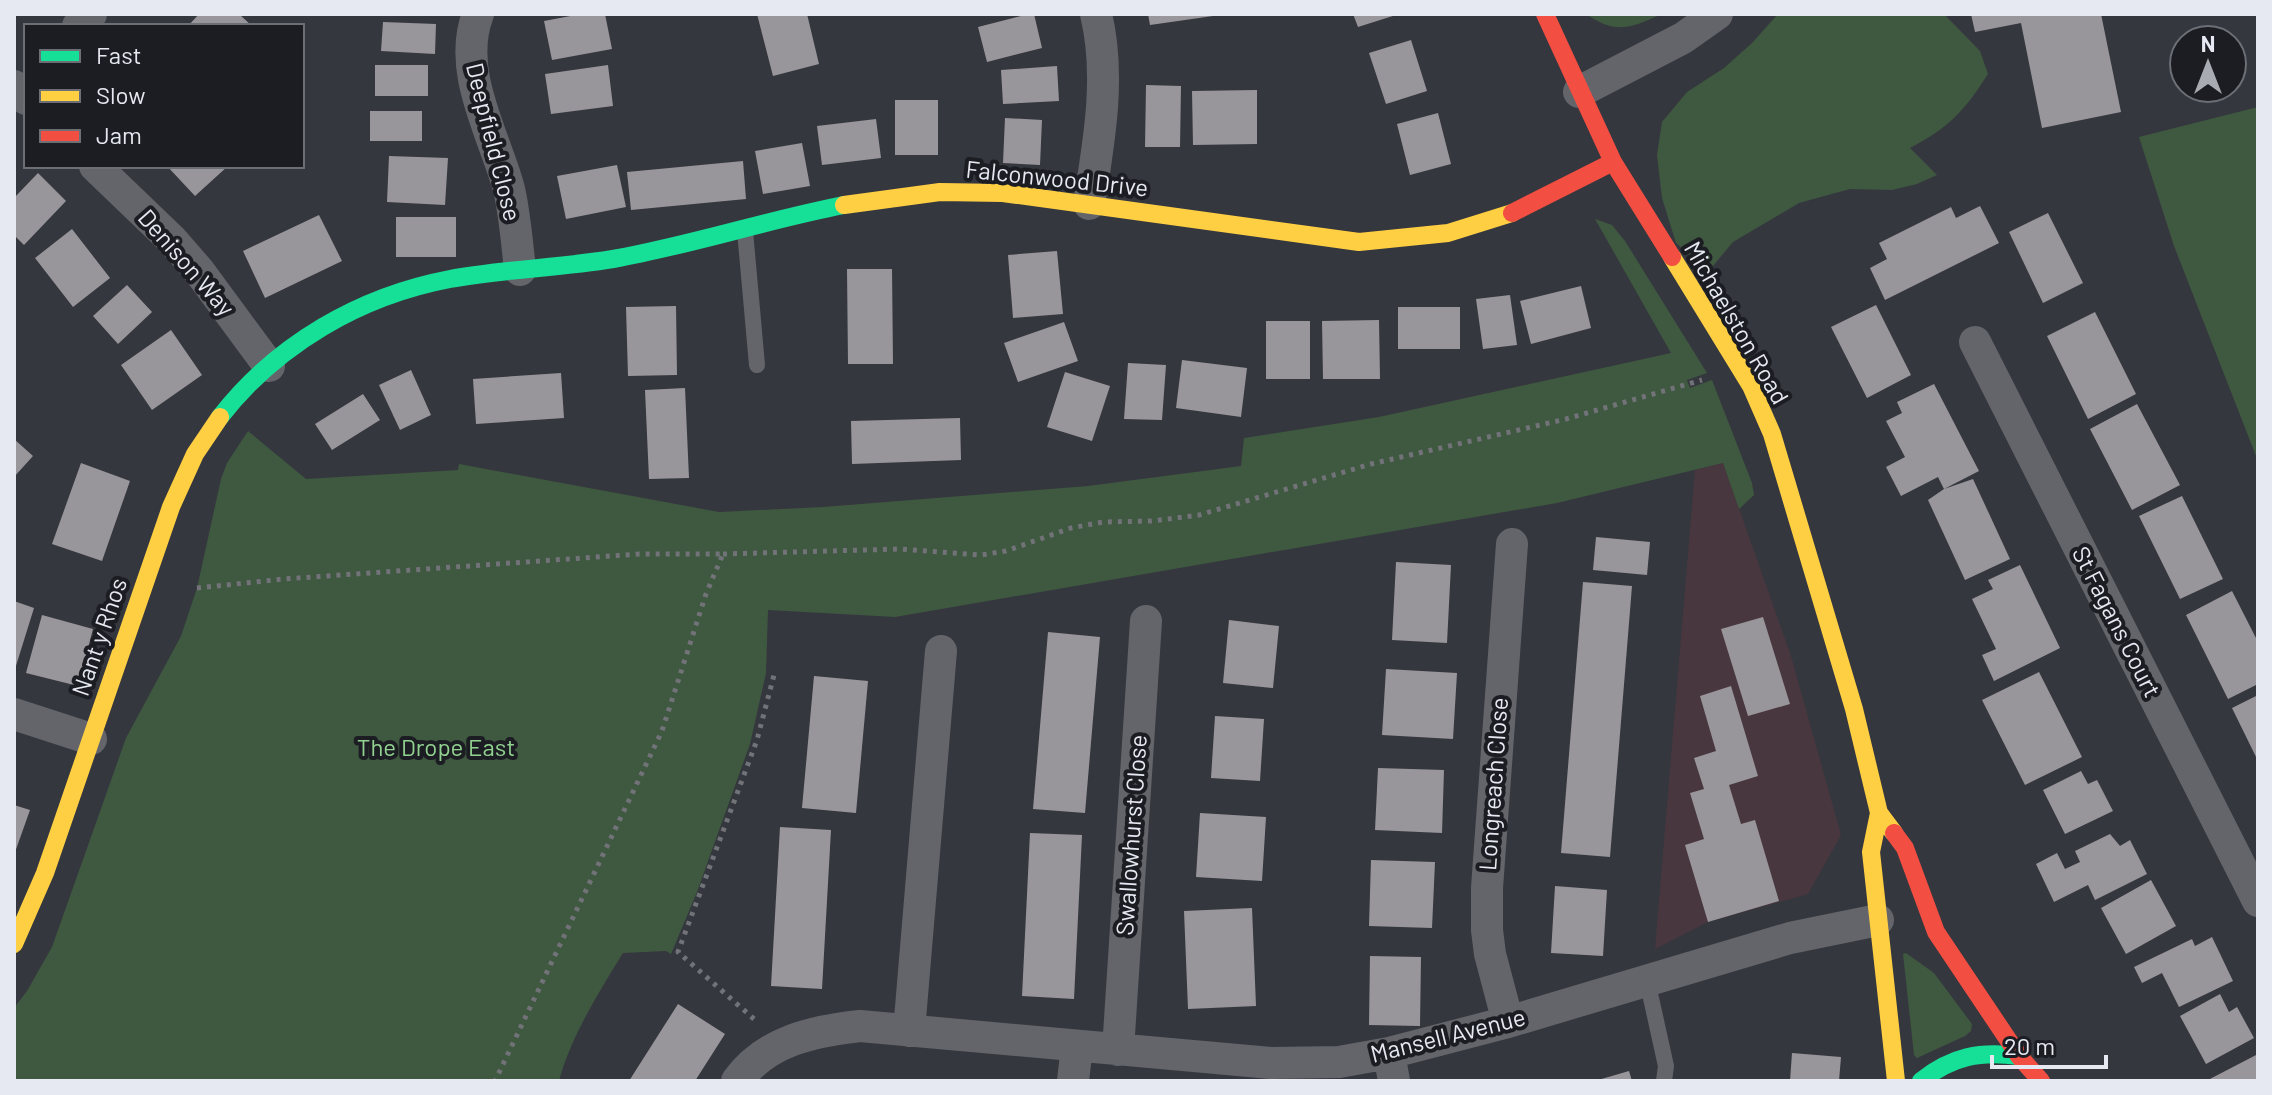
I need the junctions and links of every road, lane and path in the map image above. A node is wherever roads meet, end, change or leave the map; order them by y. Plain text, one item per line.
1 (478, 14) edge
2 (1096, 14) edge
3 (1545, 14) edge
4 (1717, 14) edge
5 (1579, 92) junction
6 (1613, 162) junction
7 (97, 168) edge
8 (1089, 204) junction
9 (745, 227) junction
10 (520, 270) junction
11 (1975, 342) dead end
12 (757, 365) dead end
13 (269, 366) junction
14 (1714, 375) dead end
15 (1512, 544) dead end
16 (723, 554) junction
17 (197, 588) dead end
18 (1146, 621) dead end
19 (941, 651) dead end
20 (774, 675) dead end
21 (14, 714) edge
22 (91, 739) junction
23 (1879, 813) junction
24 (2258, 901) edge
25 (1878, 920) junction
26 (14, 944) edge
27 (1647, 980) junction
28 (1508, 1022) junction
29 (909, 1031) junction
30 (782, 1043) junction
31 (1077, 1046) junction
32 (1118, 1050) junction
33 (2019, 1056) junction
34 (1392, 1067) edge
35 (495, 1081) edge
36 (737, 1081) edge
37 (1073, 1081) edge
38 (1664, 1081) edge
39 (1896, 1081) edge
40 (1921, 1081) edge
41 (2041, 1081) edge

1 - 10 street, Deepfield Close
2 - 8 street
3 - 5 street, Michaelston Road
4 - 5 street
5 - 6 street, Michaelston Road
6 - 8 street, Falconwood Drive
6 - 23 street, Michaelston Road
7 - 13 street, Denison Way
8 - 9 street, Falconwood Drive
9 - 10 street, Falconwood Drive
9 - 12 lane
10 - 13 street, Falconwood Drive
11 - 24 street, St Fagans Court
13 - 22 street, Nant y Rhos
14 - 16 path
15 - 28 street, Longreach Close
16 - 17 path
16 - 35 path
18 - 32 street, Swallowhurst Close
19 - 29 street
20 - 30 path
21 - 22 street
22 - 26 street, Nant y Rhos
23 - 25 street, Michaelston Road
23 - 33 street, Michaelston Road
25 - 27 street, Mansell Avenue
25 - 39 street, Michaelston Road
27 - 28 street, Mansell Avenue
27 - 38 lane
28 - 34 street, Mansell Avenue
29 - 30 street, Mansell Avenue
29 - 31 street, Mansell Avenue
30 - 36 street, Mansell Avenue
31 - 32 street, Mansell Avenue
31 - 37 street
32 - 34 street, Mansell Avenue
33 - 40 street
33 - 41 street, Michaelston Road

